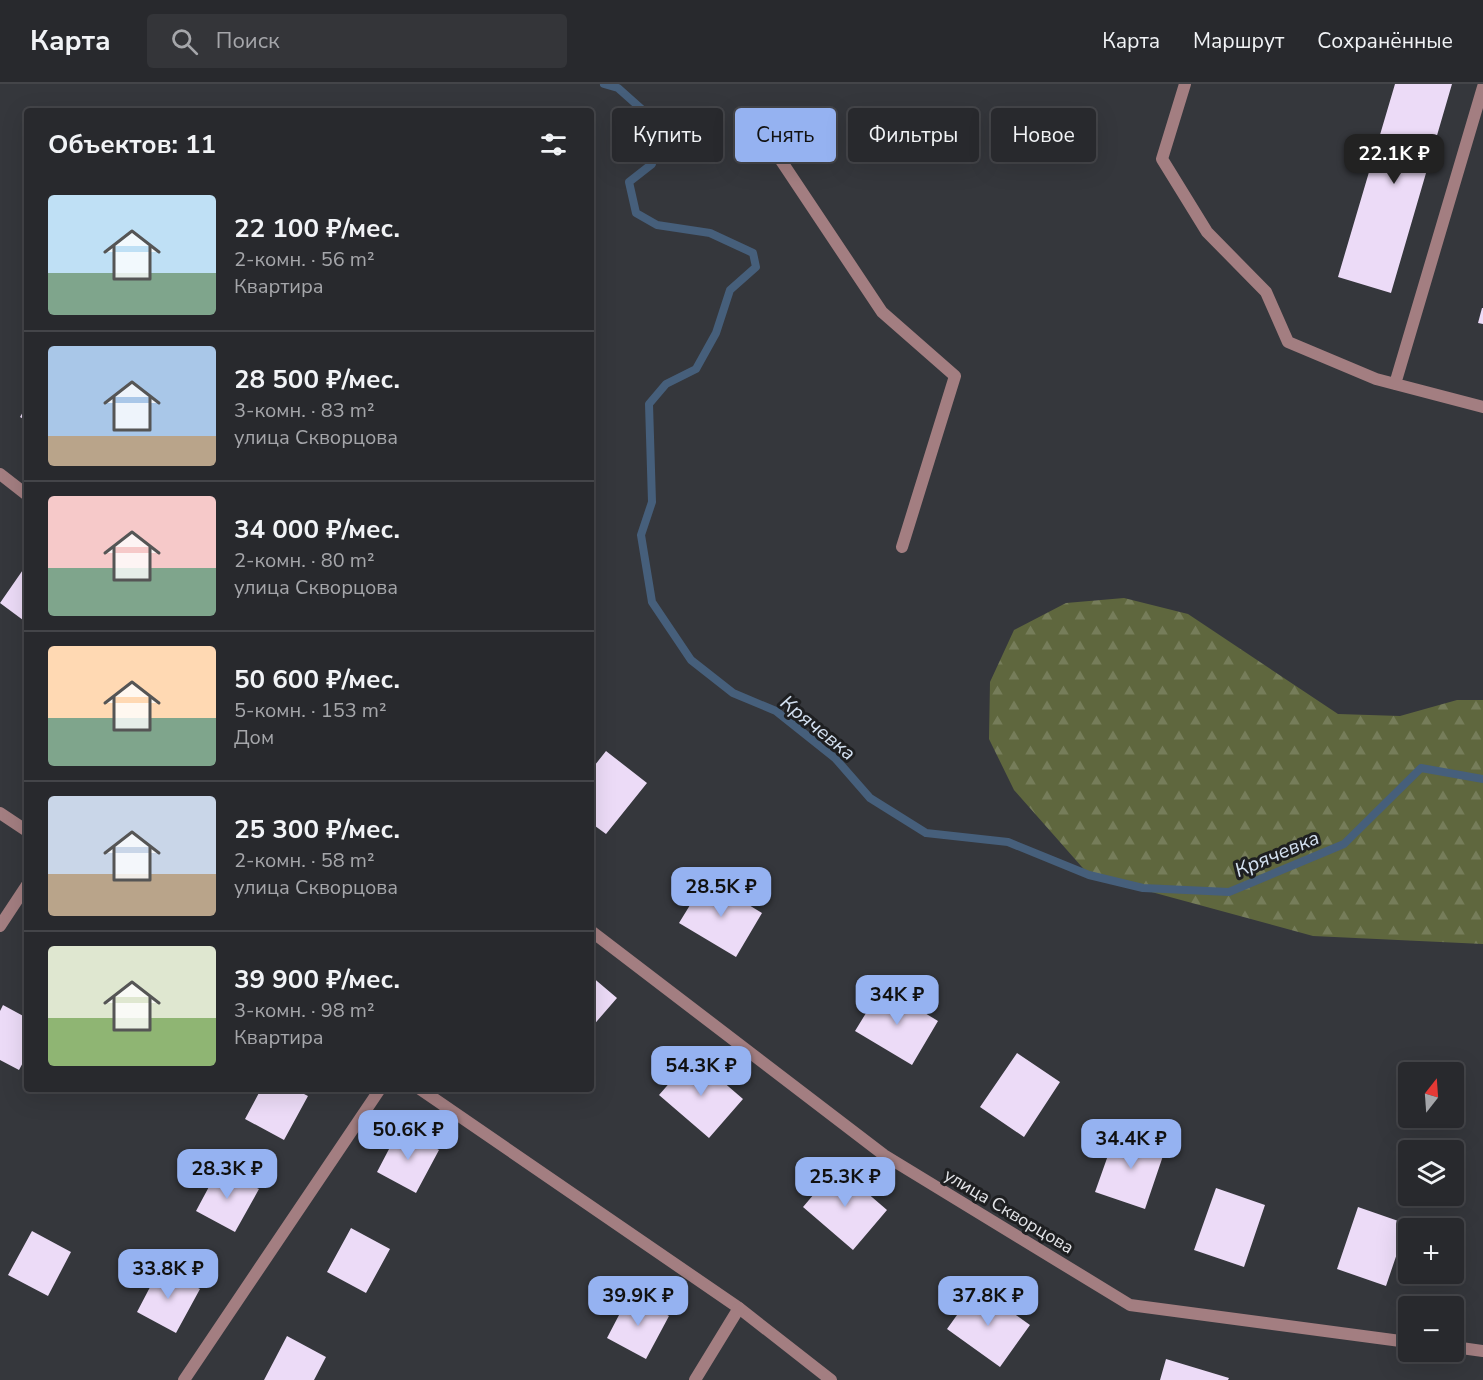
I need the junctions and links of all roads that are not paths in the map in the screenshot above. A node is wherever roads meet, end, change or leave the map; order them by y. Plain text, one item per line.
1 (1185, 84) edge
2 (1483, 87) edge
3 (782, 162) edge
4 (1395, 384) junction
5 (1483, 406) edge
6 (0, 474) edge
7 (24, 493) edge
8 (902, 547) dead end
9 (0, 813) edge
10 (24, 829) edge
11 (24, 890) edge
12 (0, 926) edge
13 (594, 933) edge
14 (378, 1092) edge
15 (424, 1092) edge
16 (739, 1308) junction
17 (1398, 1340) edge
18 (1464, 1348) edge
19 (1483, 1351) edge
20 (184, 1380) edge
21 (695, 1380) edge
22 (831, 1380) edge

1 - 4 street
2 - 4 street
3 - 8 street
4 - 5 street
6 - 7 street
9 - 10 street
11 - 12 street
13 - 17 street, улица Скворцова
14 - 20 street
15 - 16 street
16 - 21 street
16 - 22 street
18 - 19 street

